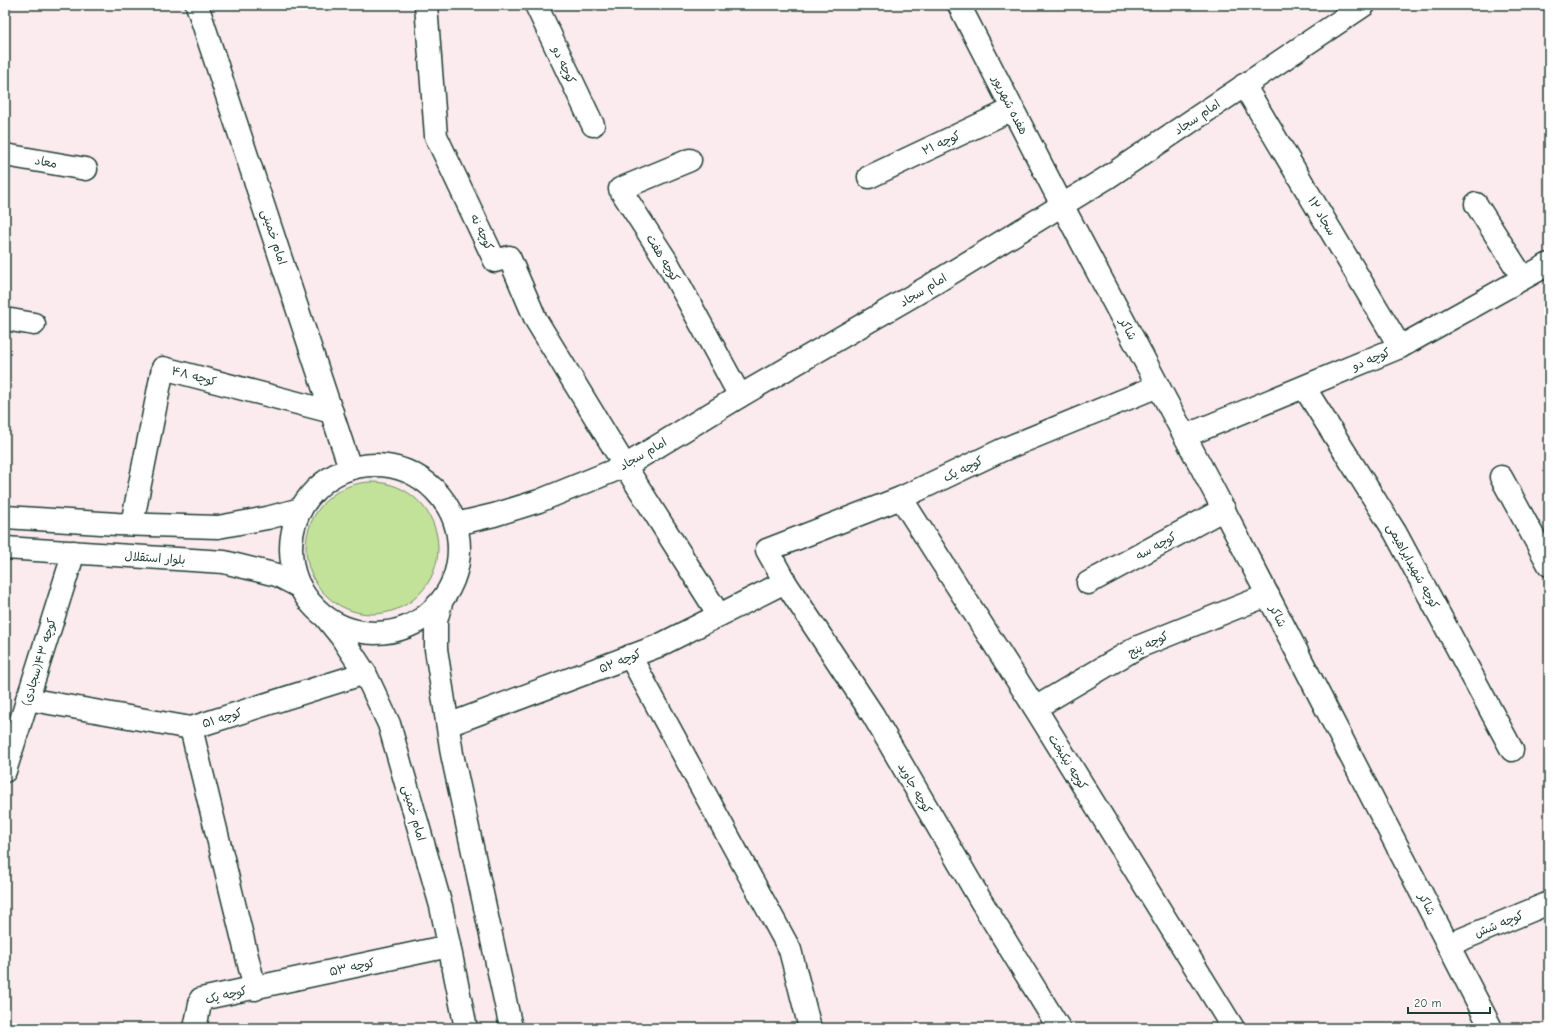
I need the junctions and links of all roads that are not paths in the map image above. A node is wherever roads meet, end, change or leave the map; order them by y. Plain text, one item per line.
1 (197, 5) edge
2 (426, 5) edge
3 (536, 5) edge
4 (959, 5) edge
5 (1364, 5) edge
6 (1244, 86) junction
7 (1013, 109) junction
8 (593, 125) dead end
9 (5, 154) edge
10 (690, 160) dead end
11 (86, 169) dead end
12 (869, 177) dead end
13 (1476, 204) dead end
14 (1062, 205) junction
15 (1549, 264) edge
16 (1523, 278) junction
17 (5, 319) edge
18 (34, 324) dead end
19 (1400, 347) junction
20 (1158, 386) junction
21 (1304, 387) junction
22 (740, 396) junction
23 (332, 412) junction
24 (1186, 436) junction
25 (625, 466) junction
26 (350, 468) junction
27 (1501, 477) dead end
28 (901, 498) junction
29 (301, 509) junction
30 (1224, 509) junction
31 (5, 517) edge
32 (132, 524) junction
33 (456, 524) junction
34 (5, 548) edge
35 (767, 550) joint
36 (74, 552) junction
37 (1549, 565) edge
38 (785, 582) junction
39 (1088, 583) dead end
40 (300, 587) junction
41 (1268, 595) junction
42 (441, 602) junction
43 (322, 614) junction
44 (719, 615) junction
45 (630, 656) junction
46 (364, 673) junction
47 (27, 699) junction
48 (1035, 708) junction
49 (448, 725) junction
50 (192, 728) junction
51 (1512, 750) dead end
52 (5, 771) edge
53 (1549, 903) edge
54 (1448, 945) junction
55 (450, 946) junction
56 (255, 988) junction
57 (195, 1028) edge
58 (466, 1028) edge
59 (511, 1028) edge
60 (810, 1028) edge
61 (1059, 1028) edge
62 (1233, 1028) edge
63 (1491, 1028) edge

1 - 23 street, امام خمینی
2 - 25 street, کوچه نه
3 - 8 street, کوچه دو
4 - 7 street, هفده شهریور
5 - 6 street, امام سجاد
6 - 14 street, امام سجاد
6 - 19 street, سجاد ۱۲
7 - 12 street, کوچه ۲۱
7 - 14 street, هفده شهریور
9 - 11 street, معاد
10 - 22 street, کوچه هفت
13 - 16 street
14 - 20 street, شاکر
14 - 22 street, امام سجاد
15 - 16 street, کوچه دو
16 - 19 street, کوچه دو
17 - 18 street
19 - 21 street, کوچه دو
20 - 24 street, شاکر
20 - 28 street, کوچه یک
21 - 24 street, کوچه دو
21 - 51 street, کوچه شهیدایراهیمی
22 - 25 street, امام سجاد
23 - 26 street, امام خمینی
23 - 32 street, کوچه ۴۸
24 - 30 street, شاکر
25 - 33 street, امام سجاد
25 - 44 street
26 - 29 street
26 - 33 street
27 - 37 street
28 - 35 street, کوچه یک
28 - 48 street, کوچه نیکبخت
29 - 32 street
29 - 40 street
30 - 39 street, کوچه سه
30 - 41 street, شاکر
31 - 32 street
33 - 42 street
34 - 36 street, بلوار استقلال
35 - 38 street, کوچه جاوید
36 - 40 street, بلوار استقلال
36 - 47 street, کوچه ۴۳(سجادی)
38 - 44 street, کوچه ۵۲
38 - 61 street, کوچه جاوید
40 - 43 street
41 - 48 street, کوچه پنج
41 - 54 street, شاکر
42 - 43 street
42 - 49 street
43 - 46 street, امام خمینی
44 - 45 street, کوچه ۵۲
45 - 49 street, کوچه ۵۲
45 - 60 street
46 - 50 street, کوچه ۵۱
46 - 55 street, امام خمینی
47 - 50 street, کوچه ۵۱
47 - 52 street, کوچه ۴۳(سجادی)
48 - 62 street, کوچه نیکبخت
49 - 59 street
50 - 56 street
53 - 54 street, کوچه شش
54 - 63 street, شاکر
55 - 56 street, کوچه ۵۳
55 - 58 street, امام خمینی
56 - 57 street, کوچه یک

